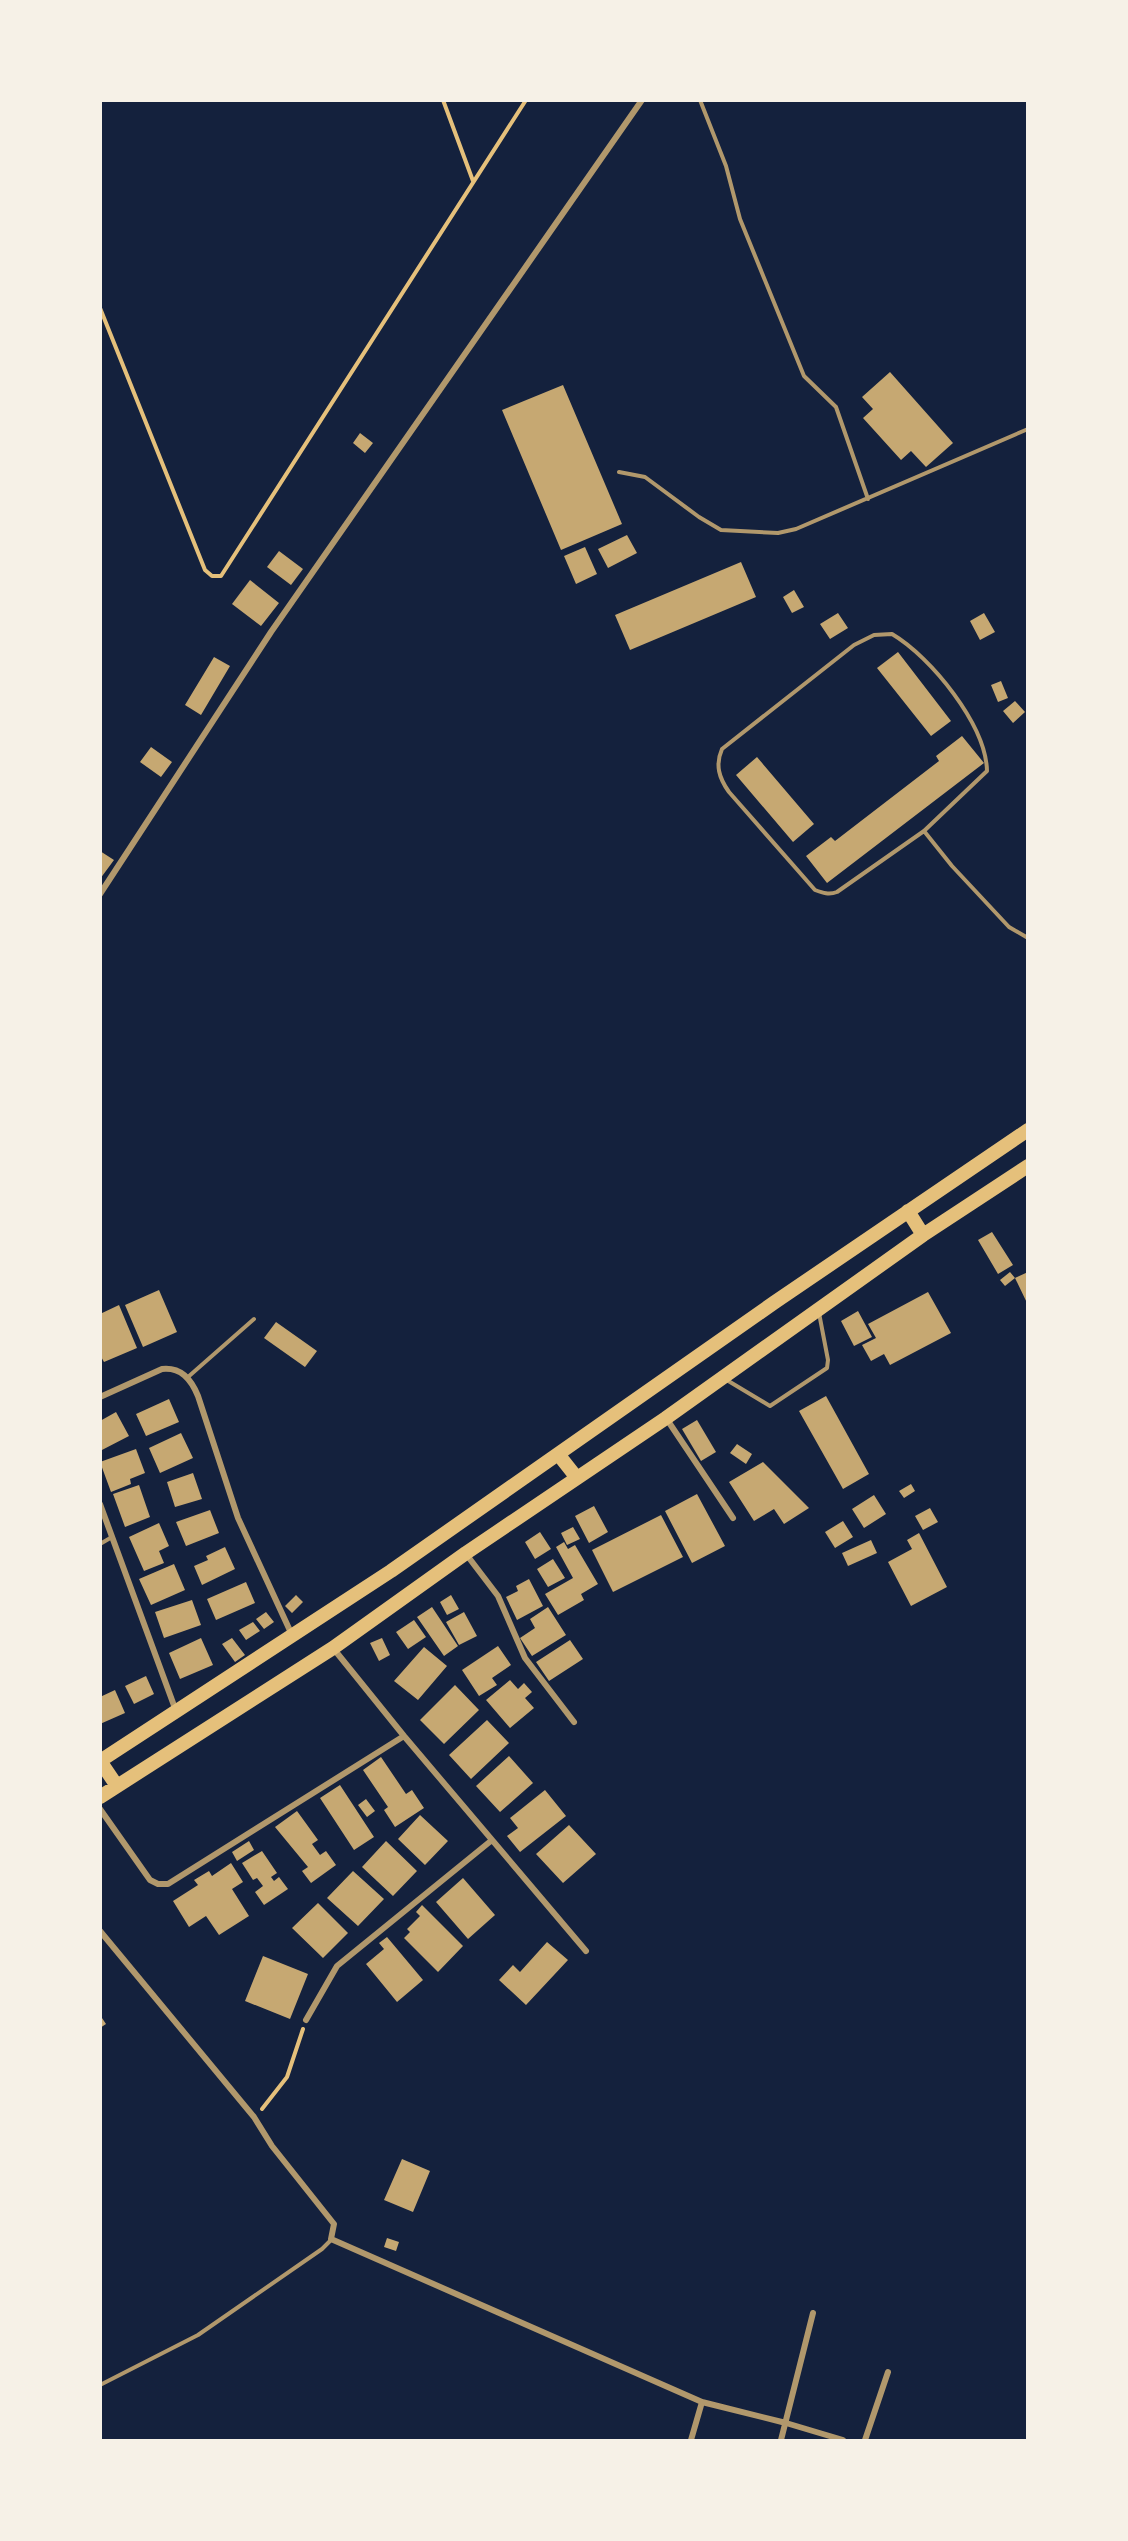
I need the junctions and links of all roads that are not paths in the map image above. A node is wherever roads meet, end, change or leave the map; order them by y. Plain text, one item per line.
1 (642, 100) edge
2 (700, 100) edge
3 (1028, 429) edge
4 (619, 472) dead end
5 (868, 499) junction
6 (924, 831) junction
7 (100, 894) edge
8 (1028, 938) edge
9 (1028, 1130) edge
10 (1028, 1166) edge
11 (908, 1211) junction
12 (923, 1235) junction
13 (818, 1310) junction
14 (254, 1319) dead end
15 (188, 1377) junction
16 (723, 1377) junction
17 (100, 1397) edge
18 (666, 1418) junction
19 (558, 1454) junction
20 (577, 1478) junction
21 (100, 1503) edge
22 (733, 1518) dead end
23 (112, 1537) junction
24 (100, 1544) edge
25 (466, 1553) junction
26 (293, 1637) junction
27 (333, 1648) junction
28 (176, 1712) junction
29 (574, 1722) dead end
30 (404, 1736) junction
31 (100, 1761) edge
32 (117, 1786) junction
33 (100, 1797) edge
34 (100, 1809) edge
35 (492, 1840) junction
36 (100, 1931) edge
37 (586, 1951) dead end
38 (306, 2020) road end
39 (331, 2239) junction
40 (813, 2313) dead end
41 (888, 2372) dead end
42 (100, 2385) edge
43 (702, 2402) junction
44 (786, 2423) junction
45 (691, 2440) edge
46 (781, 2440) edge
47 (843, 2440) edge
48 (866, 2440) edge

1 - 7 street
2 - 5 lane
3 - 5 lane
4 - 5 lane
6 - 6 lane
6 - 8 lane
9 - 11 highway
10 - 12 highway
11 - 12 highway
11 - 19 highway
12 - 13 highway
13 - 16 highway
13 - 16 lane
14 - 15 lane
15 - 17 street
15 - 26 street
16 - 18 highway
18 - 20 highway
18 - 22 street
19 - 20 highway
19 - 26 highway
20 - 25 highway
21 - 23 street
23 - 24 lane
23 - 28 street
25 - 27 highway
25 - 29 street
26 - 28 highway
27 - 30 street
27 - 32 highway
28 - 31 highway
30 - 34 street
30 - 35 street
31 - 32 highway
32 - 33 highway
35 - 37 street
35 - 38 street
36 - 39 street
39 - 42 lane
39 - 43 street
40 - 44 street
41 - 48 street
43 - 44 street
43 - 45 street
44 - 46 street
44 - 47 street

